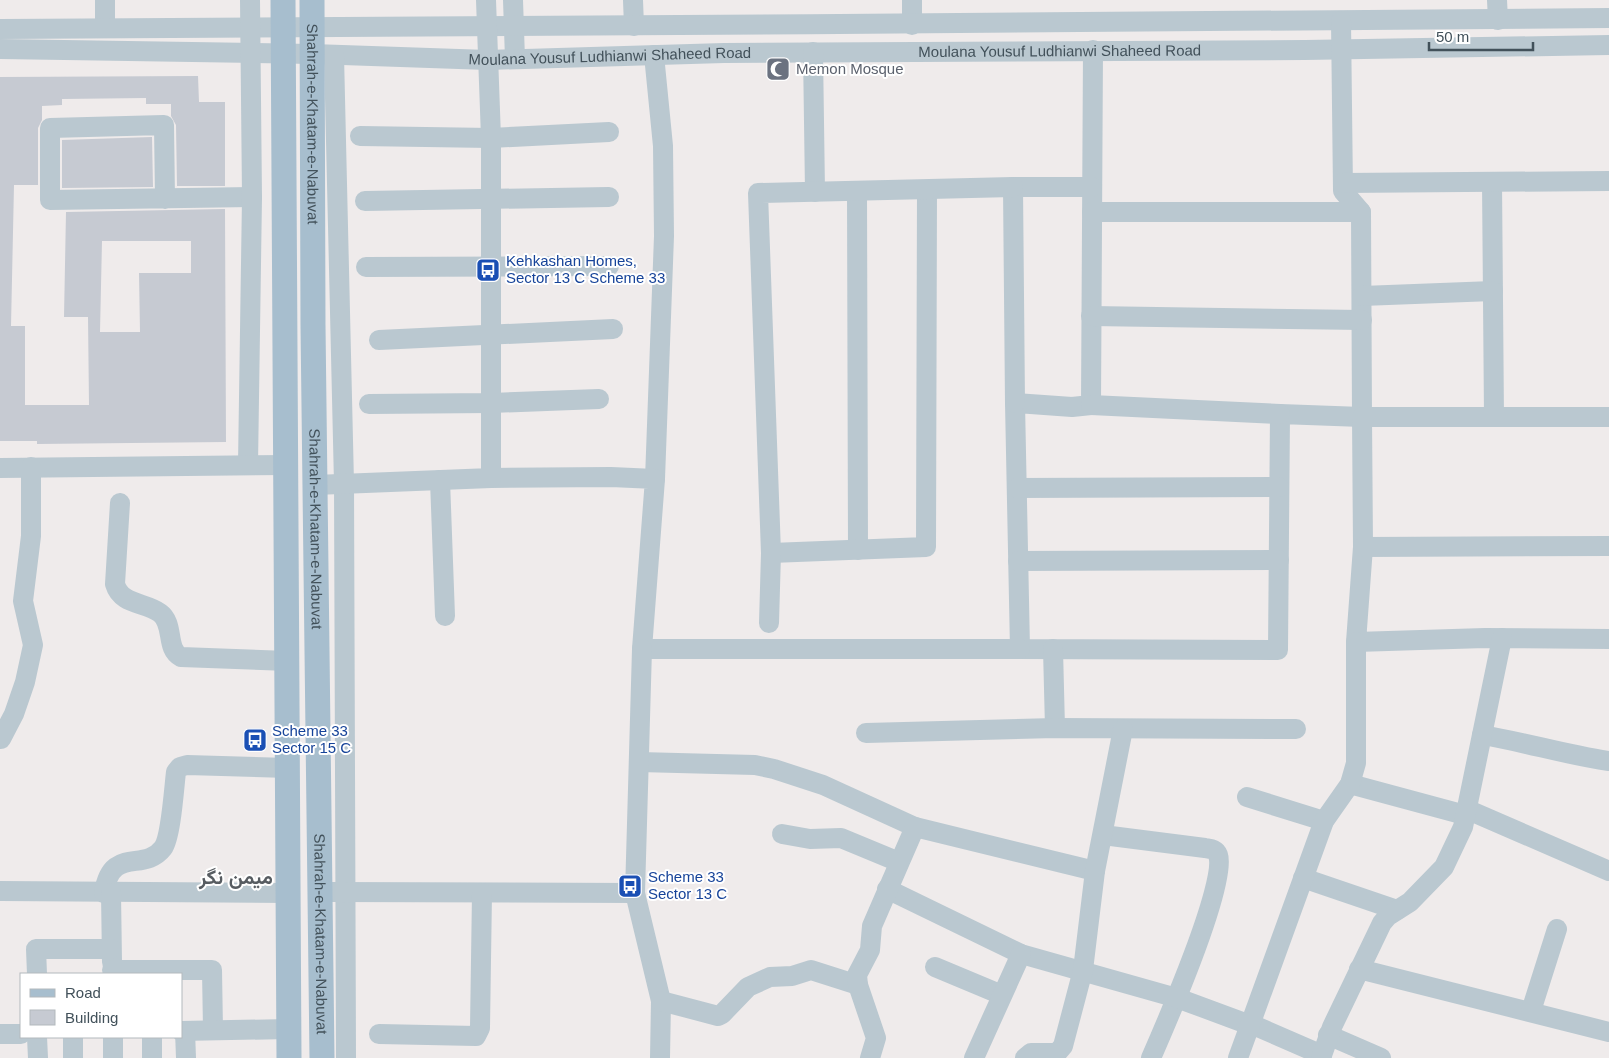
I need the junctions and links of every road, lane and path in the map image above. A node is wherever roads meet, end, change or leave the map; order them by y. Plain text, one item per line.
1 (105, 0) edge
2 (250, 0) edge
3 (283, 0) edge
4 (312, 0) edge
5 (486, 0) edge
6 (513, 0) edge
7 (634, 0) edge
8 (912, 0) edge
9 (1498, 10) edge
10 (1609, 18) edge
11 (1341, 21) junction
12 (912, 25) junction
13 (251, 26) junction
14 (283, 26) junction
15 (312, 26) junction
16 (514, 26) junction
17 (634, 26) junction
18 (486, 27) junction
19 (105, 28) junction
20 (0, 29) edge
21 (1609, 45) edge
22 (0, 49) edge
23 (1093, 50) junction
24 (1342, 50) junction
25 (813, 52) junction
26 (251, 53) junction
27 (284, 54) junction
28 (324, 55) junction
29 (654, 55) junction
30 (488, 60) junction
31 (515, 60) junction
32 (609, 132) dead end
33 (360, 136) dead end
34 (491, 138) junction
35 (1609, 181) edge
36 (1492, 182) junction
37 (1343, 183) junction
38 (1092, 187) junction
39 (1013, 188) junction
40 (927, 190) junction
41 (857, 191) junction
42 (814, 192) junction
43 (252, 197) junction
44 (165, 198) junction
45 (609, 198) dead end
46 (491, 200) junction
47 (365, 201) dead end
48 (1092, 212) junction
49 (1362, 212) junction
50 (491, 266) junction
51 (609, 266) dead end
52 (366, 267) dead end
53 (1493, 291) junction
54 (1362, 296) junction
55 (1091, 316) junction
56 (1362, 320) junction
57 (613, 329) dead end
58 (491, 335) junction
59 (379, 340) dead end
60 (599, 399) dead end
61 (491, 403) junction
62 (1015, 403) junction
63 (369, 404) dead end
64 (1091, 405) junction
65 (1280, 414) junction
66 (1362, 417) junction
67 (1494, 417) junction
68 (1609, 417) edge
69 (248, 465) junction
70 (287, 465) junction
71 (30, 467) junction
72 (0, 468) edge
73 (491, 478) junction
74 (655, 479) junction
75 (440, 480) junction
76 (344, 483) junction
77 (315, 485) junction
78 (1280, 487) junction
79 (1017, 488) junction
80 (120, 502) dead end
81 (1609, 546) edge
82 (1362, 547) junction
83 (858, 550) junction
84 (771, 553) junction
85 (1018, 560) junction
86 (1279, 560) junction
87 (445, 616) dead end
88 (769, 622) dead end
89 (1502, 638) junction
90 (1609, 639) edge
91 (1356, 642) junction
92 (642, 649) junction
93 (1020, 649) junction
94 (1052, 649) junction
95 (288, 661) junction
96 (1055, 728) junction
97 (1123, 728) junction
98 (1296, 729) dead end
99 (866, 732) dead end
100 (1482, 734) junction
101 (1, 739) edge
102 (1609, 761) edge
103 (639, 762) junction
104 (288, 768) junction
105 (1350, 784) junction
106 (1247, 797) dead end
107 (1466, 812) junction
108 (1324, 822) junction
109 (916, 827) junction
110 (782, 834) dead end
111 (1103, 835) junction
112 (899, 862) junction
113 (1095, 871) junction
114 (1609, 871) edge
115 (1303, 878) junction
116 (887, 889) junction
117 (0, 891) edge
118 (332, 892) junction
119 (108, 893) junction
120 (288, 893) junction
121 (482, 893) junction
122 (635, 893) junction
123 (1397, 910) junction
124 (1557, 929) dead end
125 (112, 949) junction
126 (1021, 954) junction
127 (935, 967) dead end
128 (1359, 969) junction
129 (1083, 970) junction
130 (112, 972) edge
131 (37, 973) edge
132 (858, 985) junction
133 (1002, 995) junction
134 (1177, 998) junction
135 (660, 1001) junction
136 (1531, 1011) junction
137 (1251, 1024) junction
138 (289, 1029) junction
139 (213, 1030) junction
140 (183, 1031) edge
141 (1609, 1032) edge
142 (0, 1034) edge
143 (20, 1034) edge
144 (379, 1034) dead end
145 (1328, 1035) junction
146 (37, 1038) edge
147 (73, 1038) edge
148 (112, 1038) edge
149 (152, 1038) edge
150 (1321, 1056) edge
151 (38, 1058) edge
152 (73, 1058) edge
153 (113, 1058) edge
154 (152, 1058) edge
155 (186, 1058) edge
156 (289, 1058) edge
157 (322, 1058) edge
158 (346, 1058) edge
159 (660, 1058) edge
160 (870, 1058) edge
161 (974, 1058) edge
162 (1025, 1058) edge
163 (1151, 1058) edge
164 (1238, 1058) edge
165 (1381, 1058) edge

1 - 19 street
2 - 13 street
3 - 14 main road, Shahrah-e-Khatam-e-Nabuvat
4 - 15 main road, Shahrah-e-Khatam-e-Nabuvat
5 - 18 street
6 - 16 street
7 - 17 street
8 - 12 street
9 - 10 street, Moulana Yousuf Ludhianwi Shaheed Road
9 - 11 street, Moulana Yousuf Ludhianwi Shaheed Road
11 - 12 street, Moulana Yousuf Ludhianwi Shaheed Road
11 - 24 street
12 - 17 street, Moulana Yousuf Ludhianwi Shaheed Road
13 - 14 street, Moulana Yousuf Ludhianwi Shaheed Road
13 - 19 street, Moulana Yousuf Ludhianwi Shaheed Road
13 - 26 street
14 - 15 street, Moulana Yousuf Ludhianwi Shaheed Road
14 - 27 main road, Shahrah-e-Khatam-e-Nabuvat
15 - 18 street, Moulana Yousuf Ludhianwi Shaheed Road
15 - 28 main road, Shahrah-e-Khatam-e-Nabuvat
16 - 17 street, Moulana Yousuf Ludhianwi Shaheed Road
16 - 18 street, Moulana Yousuf Ludhianwi Shaheed Road
16 - 31 street
18 - 30 street
19 - 20 street, Moulana Yousuf Ludhianwi Shaheed Road
21 - 24 street, Moulana Yousuf Ludhianwi Shaheed Road
22 - 26 street, Moulana Yousuf Ludhianwi Shaheed Road
23 - 24 street, Moulana Yousuf Ludhianwi Shaheed Road
23 - 25 street, Moulana Yousuf Ludhianwi Shaheed Road
23 - 38 street
24 - 37 street
25 - 29 street, Moulana Yousuf Ludhianwi Shaheed Road
25 - 42 street
26 - 27 street, Moulana Yousuf Ludhianwi Shaheed Road
26 - 43 street
27 - 28 street, Moulana Yousuf Ludhianwi Shaheed Road
27 - 70 main road, Shahrah-e-Khatam-e-Nabuvat
28 - 30 street, Moulana Yousuf Ludhianwi Shaheed Road
28 - 76 street
28 - 77 main road, Shahrah-e-Khatam-e-Nabuvat
29 - 31 street, Moulana Yousuf Ludhianwi Shaheed Road
29 - 74 street
30 - 31 street, Moulana Yousuf Ludhianwi Shaheed Road
30 - 34 street
32 - 34 street
33 - 34 street
34 - 46 street
35 - 36 street
36 - 37 street
36 - 53 street
37 - 49 street
38 - 39 street
38 - 48 street
39 - 40 street
39 - 62 street
40 - 41 street
40 - 83 street
41 - 42 street
41 - 83 street
42 - 84 street
43 - 44 street
43 - 69 street
44 - 44 street
45 - 46 street
46 - 47 street
46 - 50 street
48 - 49 street
48 - 55 street
49 - 54 street
50 - 51 street
50 - 52 street
50 - 58 street
53 - 54 street
53 - 67 street
54 - 56 street
55 - 56 street
55 - 64 street
56 - 66 street
57 - 58 street
58 - 59 street
58 - 61 street
60 - 61 street
61 - 63 street
61 - 73 street
62 - 64 street
62 - 79 street
64 - 65 street
65 - 66 street
65 - 78 street
66 - 67 street
66 - 82 street
67 - 68 street
69 - 70 street
69 - 71 street
70 - 95 main road, Shahrah-e-Khatam-e-Nabuvat
71 - 72 street
71 - 101 street
73 - 74 street
73 - 75 street
74 - 92 street
75 - 76 street
75 - 87 street
76 - 77 street
76 - 118 street
77 - 118 main road, Shahrah-e-Khatam-e-Nabuvat
78 - 79 street
78 - 86 street
79 - 85 street
80 - 95 street
81 - 82 street
82 - 91 street
83 - 84 street
84 - 88 street
85 - 86 street
85 - 93 street
86 - 94 street
89 - 90 street
89 - 91 street
89 - 100 street
91 - 105 street
92 - 93 street
92 - 103 street
93 - 94 street
94 - 96 street
95 - 104 main road, Shahrah-e-Khatam-e-Nabuvat
96 - 97 street
96 - 99 street
97 - 98 street
97 - 111 street
100 - 102 street
100 - 107 street
103 - 109 street
103 - 122 street
104 - 119 street
104 - 120 main road, Shahrah-e-Khatam-e-Nabuvat
105 - 107 street
105 - 108 street
106 - 108 street
107 - 114 street
107 - 123 street
108 - 115 street
109 - 112 street
109 - 113 street
110 - 112 street
111 - 113 street
111 - 134 street
112 - 116 street
113 - 129 street
115 - 123 street
115 - 137 street
116 - 126 street
116 - 132 street
117 - 119 street
118 - 121 street
118 - 157 main road, Shahrah-e-Khatam-e-Nabuvat
118 - 158 street
119 - 120 street
119 - 125 street
120 - 138 main road, Shahrah-e-Khatam-e-Nabuvat
121 - 122 street
121 - 144 street
122 - 135 street
123 - 128 street
124 - 136 street
125 - 130 street
125 - 131 street
126 - 129 street
126 - 133 street
127 - 133 street
128 - 136 street
128 - 145 street
129 - 134 street
129 - 162 street
130 - 139 street
132 - 135 street
132 - 160 street
133 - 161 street
134 - 137 street
134 - 163 street
135 - 159 street
136 - 141 street
137 - 150 street
137 - 164 street
138 - 139 street
138 - 156 main road, Shahrah-e-Khatam-e-Nabuvat
139 - 140 street
140 - 155 street
142 - 143 street
145 - 150 street
145 - 165 street
146 - 151 street
147 - 152 street
148 - 153 street
149 - 154 street

